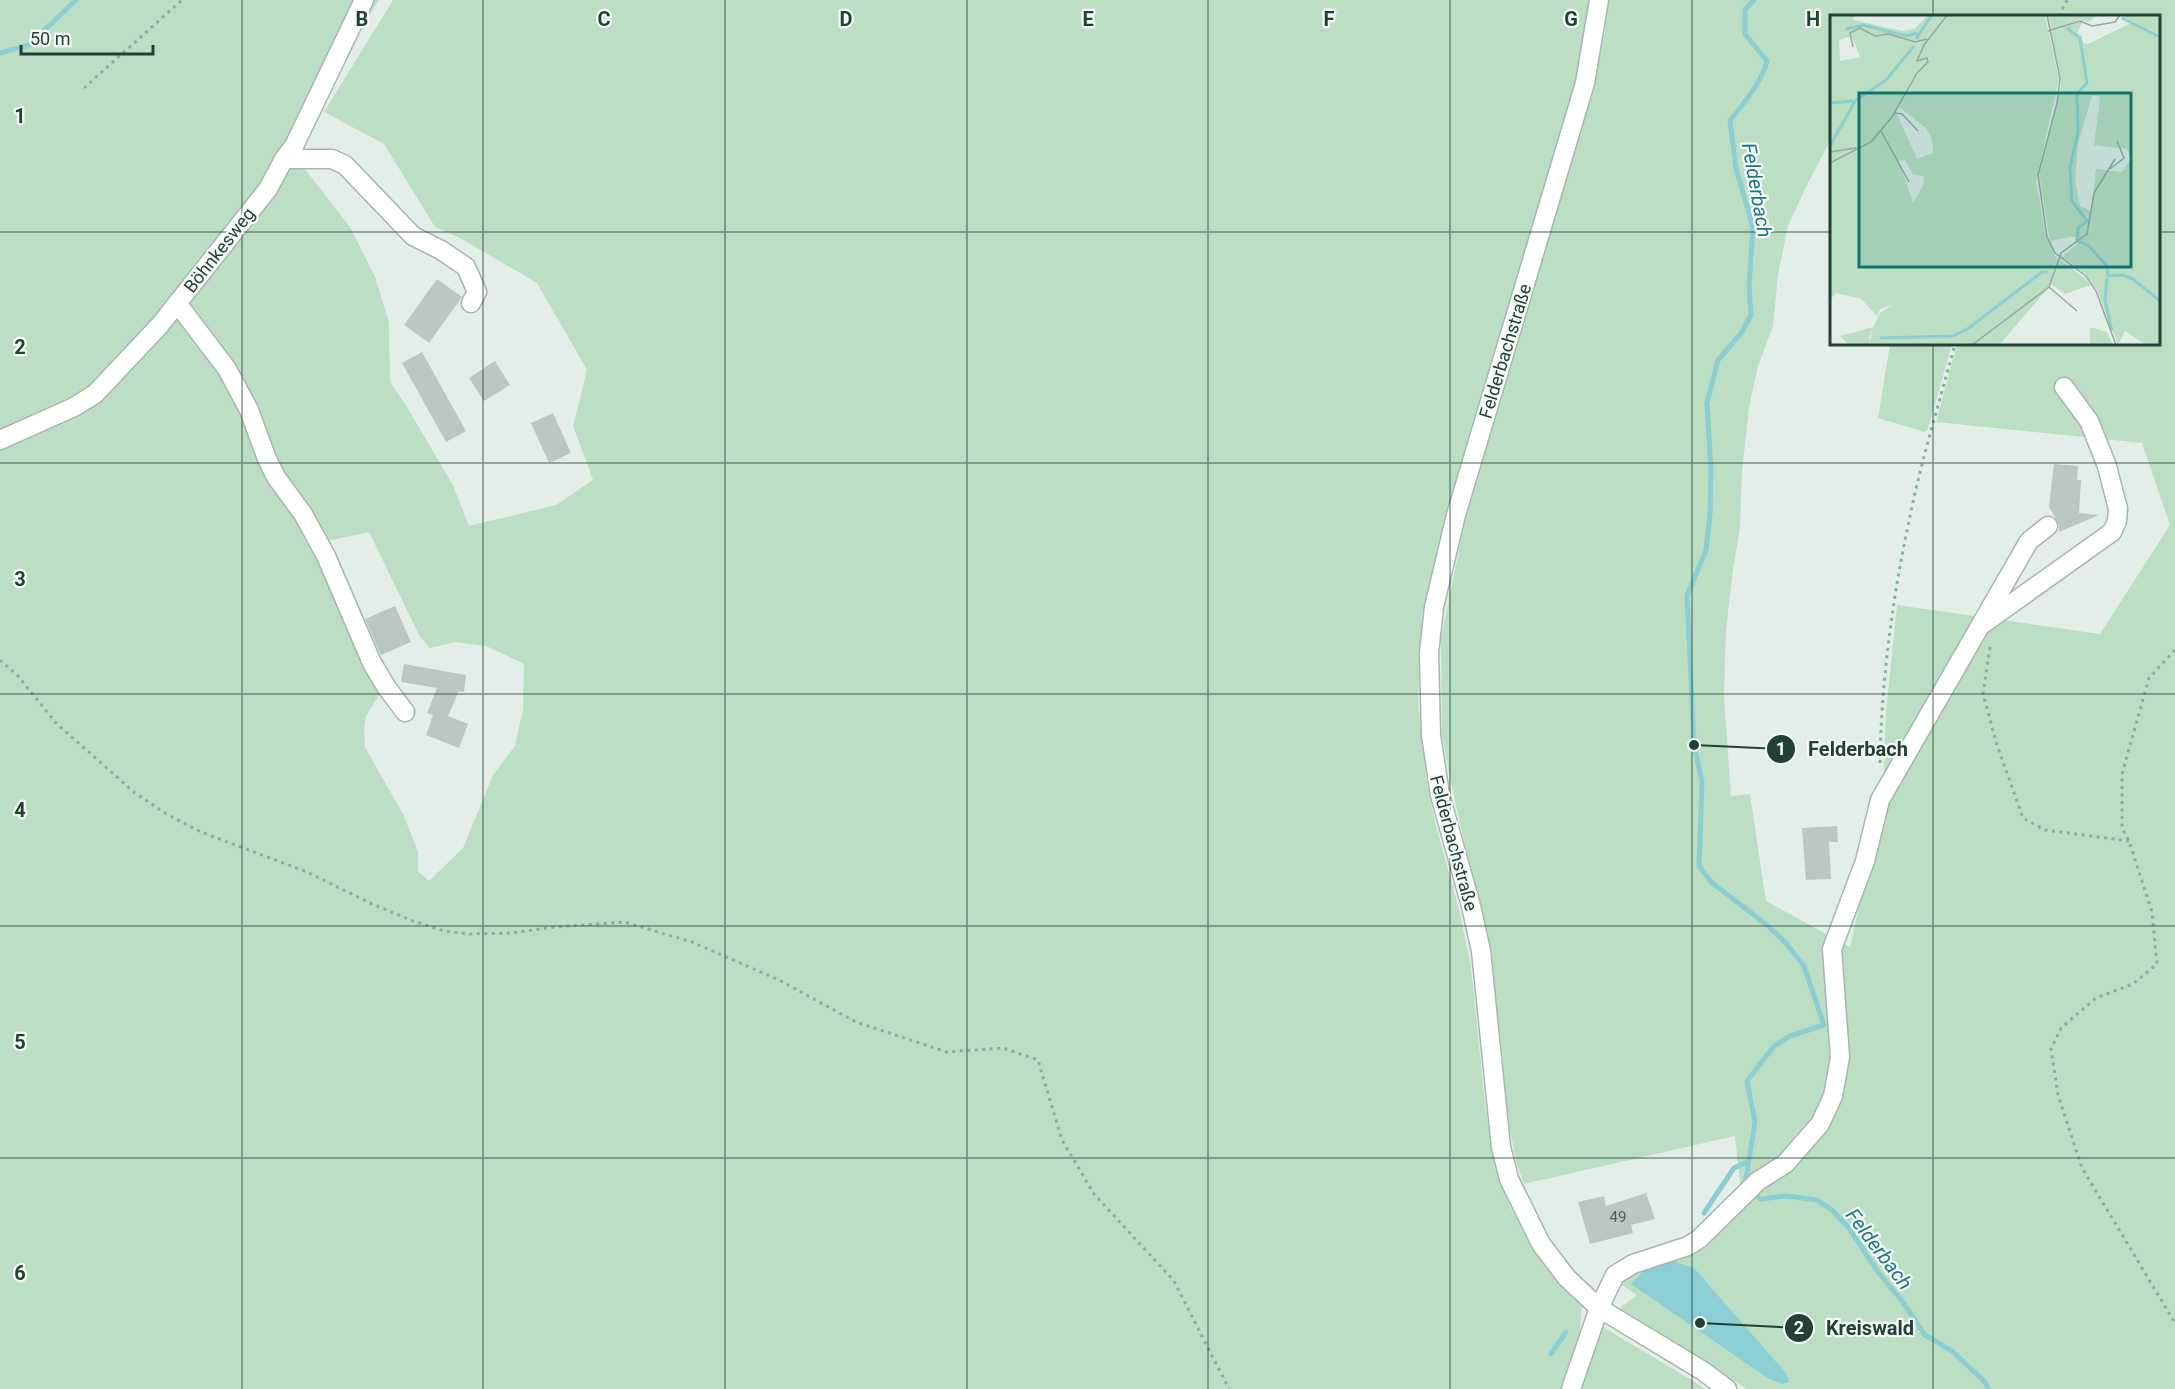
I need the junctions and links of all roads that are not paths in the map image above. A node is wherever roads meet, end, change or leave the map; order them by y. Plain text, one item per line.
1 (364, 0) edge
2 (1599, 0) edge
3 (284, 159) junction
4 (177, 303) junction
5 (471, 303) dead end
6 (2064, 387) dead end
7 (2, 438) edge
8 (2048, 526) dead end
9 (1980, 627) junction
10 (405, 712) dead end
11 (1599, 1308) junction
12 (1571, 1389) edge
13 (1727, 1389) edge

1 - 3 street, Böhnkesweg
2 - 11 street, Felderbachstraße
3 - 4 street, Böhnkesweg
3 - 5 street
4 - 7 street, Böhnkesweg
4 - 10 street
6 - 9 street
8 - 9 street
9 - 11 street
11 - 12 street
11 - 13 street, Felderbachstraße

